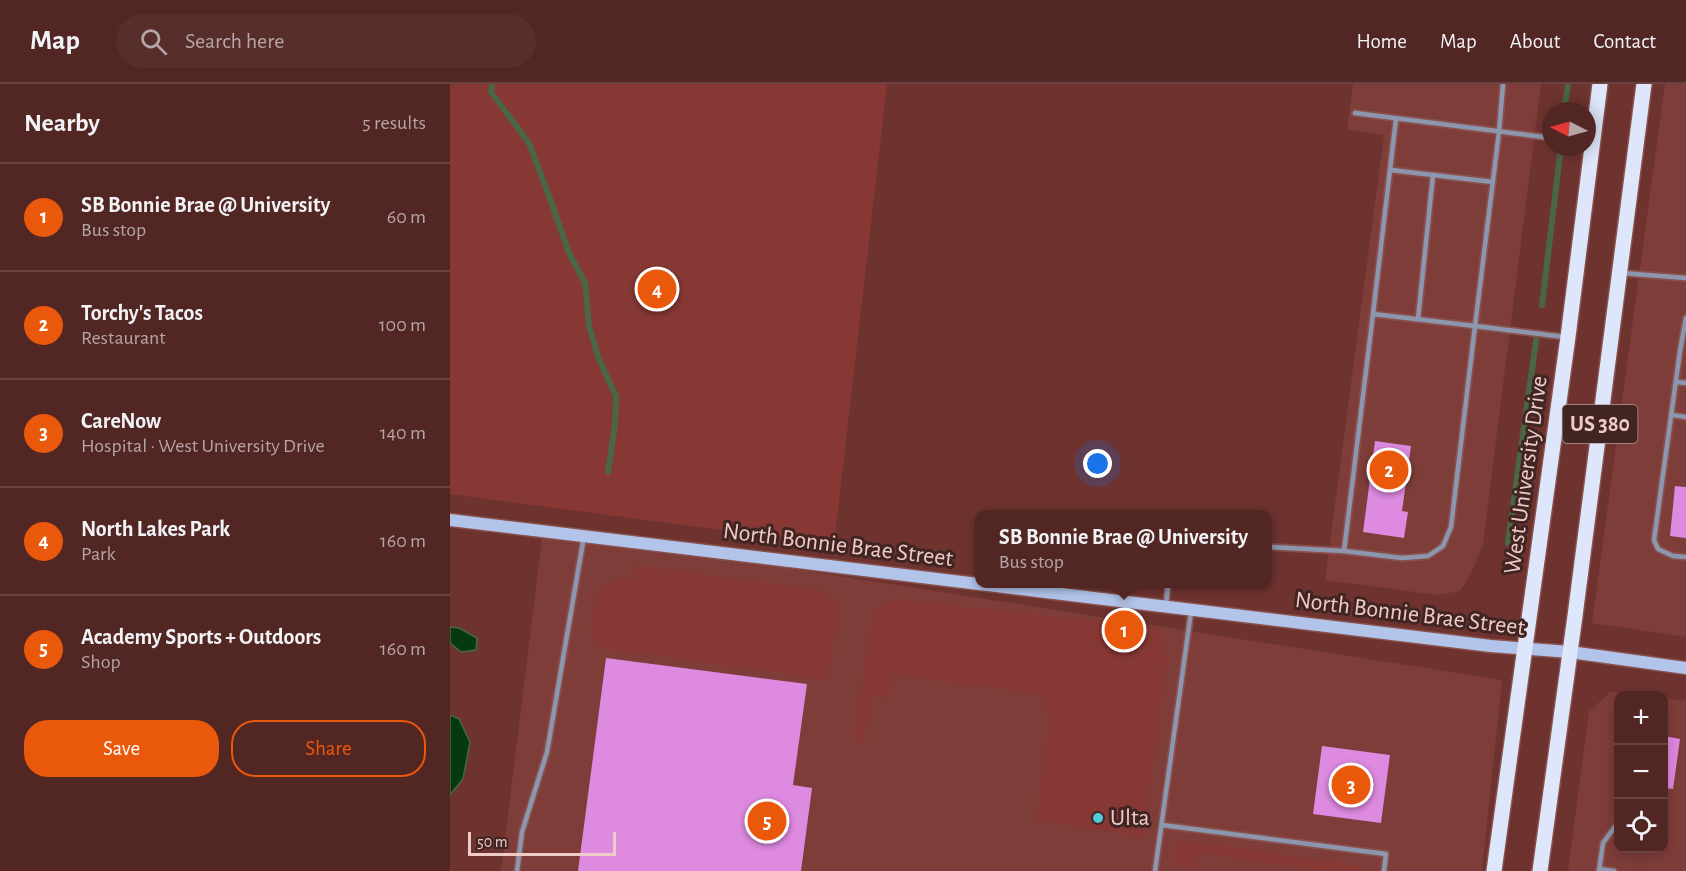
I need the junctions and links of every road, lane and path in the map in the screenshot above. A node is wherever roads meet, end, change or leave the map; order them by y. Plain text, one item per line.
1 (1503, 84) edge
2 (1600, 84) edge
3 (1644, 84) edge
4 (1596, 107) edge
5 (1355, 113) dead end
6 (1396, 119) junction
7 (1499, 132) junction
8 (1542, 137) edge
9 (1588, 156) edge
10 (1391, 170) junction
11 (1433, 175) junction
12 (1493, 182) junction
13 (1619, 273) junction
14 (1686, 278) edge
15 (1373, 314) junction
16 (1686, 318) edge
17 (1418, 319) junction
18 (1475, 326) junction
19 (1568, 337) junction
20 (1676, 382) junction
21 (1686, 383) edge
22 (1672, 416) junction
23 (1686, 417) edge
24 (450, 520) edge
25 (584, 536) junction
26 (1272, 547) edge
27 (1344, 551) junction
28 (1686, 557) edge
29 (975, 583) edge
30 (1016, 588) edge
31 (1167, 588) edge
32 (1166, 606) junction
33 (1191, 609) junction
34 (1525, 650) junction
35 (1570, 652) junction
36 (1686, 668) edge
37 (1162, 825) junction
38 (1614, 828) edge
39 (1599, 870) edge
40 (517, 871) edge
41 (1155, 871) edge
42 (1384, 871) edge
43 (1494, 871) edge
44 (1540, 871) edge
45 (1614, 871) edge

1 - 7 lane
2 - 4 main road, West University Drive / US 380
3 - 13 main road, US 380
5 - 6 lane
6 - 7 lane
6 - 10 lane
7 - 8 lane
7 - 12 lane
9 - 19 main road, West University Drive / US 380
10 - 11 lane
10 - 15 lane
11 - 12 lane
11 - 17 lane
12 - 18 lane
13 - 14 lane
13 - 35 main road, US 380
15 - 17 lane
15 - 27 lane
16 - 20 lane
17 - 18 lane
18 - 19 lane
18 - 27 lane
19 - 34 main road, West University Drive / US 380
20 - 21 lane
20 - 22 lane
22 - 23 lane
22 - 28 lane
24 - 25 main road, North Bonnie Brae Street
25 - 29 main road, North Bonnie Brae Street
25 - 40 lane
26 - 27 lane
30 - 32 main road, North Bonnie Brae Street
31 - 32 lane
32 - 33 main road, North Bonnie Brae Street
33 - 34 main road, North Bonnie Brae Street
33 - 37 lane
34 - 35 main road, North Bonnie Brae Street
34 - 43 main road, West University Drive / US 380
35 - 36 main road, North Bonnie Brae Street
35 - 44 main road, US 380
37 - 41 lane
37 - 42 lane
38 - 39 lane
39 - 45 lane

